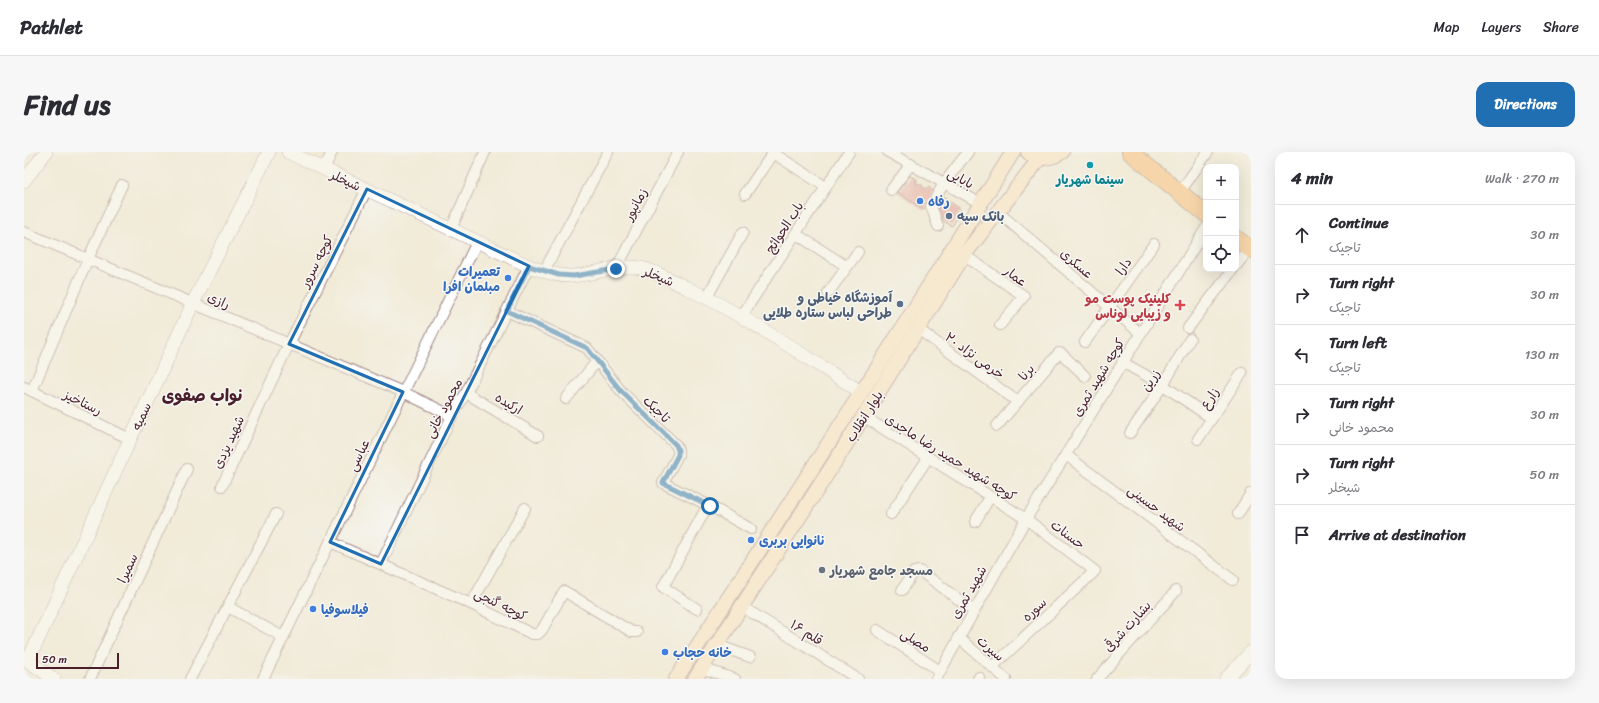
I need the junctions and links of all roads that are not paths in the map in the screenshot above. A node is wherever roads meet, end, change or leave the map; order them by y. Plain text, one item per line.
1 (46, 152) edge
2 (269, 152) edge
3 (288, 152) edge
4 (332, 152) edge
5 (485, 152) edge
6 (608, 152) edge
7 (678, 152) edge
8 (849, 152) edge
9 (888, 152) edge
10 (968, 152) edge
11 (1013, 152) edge
12 (1062, 152) edge
13 (1130, 152) edge
14 (1208, 152) edge
15 (899, 154) edge
16 (1034, 155) edge
17 (911, 164) junction
18 (324, 169) junction
19 (24, 181) edge
20 (944, 183) junction
21 (122, 185) dead end
22 (826, 187) junction
23 (367, 189) junction
24 (891, 190) dead end
25 (1180, 192) junction
26 (745, 194) dead end
27 (980, 203) junction
28 (1203, 211) edge
29 (998, 212) junction
30 (938, 226) dead end
31 (451, 229) junction
32 (24, 232) edge
33 (743, 232) dead end
34 (1203, 233) edge
35 (796, 234) junction
36 (1239, 240) edge
37 (477, 242) junction
38 (1154, 244) dead end
39 (1250, 249) edge
40 (858, 252) dead end
41 (964, 255) junction
42 (88, 259) junction
43 (1239, 262) edge
44 (529, 266) junction
45 (846, 266) junction
46 (616, 269) junction
47 (544, 271) junction
48 (1232, 272) edge
49 (828, 293) dead end
50 (707, 297) junction
51 (193, 303) junction
52 (1109, 307) junction
53 (507, 311) junction
54 (741, 316) junction
55 (1000, 325) dead end
56 (1188, 328) dead end
57 (918, 329) junction
58 (1140, 333) junction
59 (1190, 339) dead end
60 (1085, 342) dead end
61 (289, 344) junction
62 (597, 361) junction
63 (1122, 362) junction
64 (1242, 373) dead end
65 (1085, 376) dead end
66 (1163, 385) junction
67 (28, 389) edge
68 (403, 392) junction
69 (862, 392) junction
70 (466, 393) junction
71 (566, 399) dead end
72 (1018, 402) junction
73 (452, 416) junction
74 (863, 416) junction
75 (1211, 418) junction
76 (997, 426) dead end
77 (1130, 433) dead end
78 (538, 436) dead end
79 (1198, 439) dead end
80 (130, 440) junction
81 (1066, 456) junction
82 (928, 458) junction
83 (187, 469) dead end
84 (222, 486) dead end
85 (1251, 494) edge
86 (990, 497) junction
87 (708, 505) junction
88 (525, 508) dead end
89 (784, 511) junction
90 (276, 514) dead end
91 (891, 514) dead end
92 (1238, 514) dead end
93 (798, 519) junction
94 (1026, 519) junction
95 (975, 522) dead end
96 (751, 530) dead end
97 (330, 542) junction
98 (381, 564) junction
99 (1094, 571) joint
100 (1233, 580) dead end
101 (902, 590) dead end
102 (1176, 591) dead end
103 (471, 604) junction
104 (741, 606) junction
105 (228, 608) junction
106 (697, 609) dead end
107 (973, 610) junction
108 (878, 630) dead end
109 (637, 632) dead end
110 (283, 637) junction
111 (958, 637) junction
112 (717, 645) junction
113 (1251, 652) edge
114 (750, 657) dead end
115 (26, 659) edge
116 (992, 667) junction
117 (698, 674) edge
118 (938, 675) edge
119 (54, 679) edge
120 (90, 679) edge
121 (190, 679) edge
122 (263, 679) edge
123 (676, 679) edge
124 (735, 679) edge
125 (858, 679) edge
126 (1006, 679) edge
127 (1097, 679) edge
128 (1226, 679) edge

1 - 19 street
2 - 51 street, سمیه
3 - 18 street, شیخلر
4 - 18 street
5 - 31 street
6 - 47 street
7 - 46 street, زمانپور
8 - 22 street, باب الحوائج
9 - 15 street, بابایی
10 - 20 street
11 - 27 main road, بلوار انقلاب
12 - 16 main road
13 - 25 main road
14 - 25 street
15 - 17 street, بابایی
16 - 29 main road, بلوار انقلاب
17 - 20 street, بابایی
17 - 24 street
18 - 23 street, شیخلر
20 - 27 street, بابایی
20 - 30 street
21 - 42 street
22 - 26 street
22 - 35 street, باب الحوائج
23 - 31 street, شیخلر
23 - 61 street, کوچه سرور
25 - 28 main road
27 - 69 main road, بلوار انقلاب
29 - 41 main road, بلوار انقلاب
29 - 52 street, عسکری
31 - 37 street, شیخلر
32 - 42 street, رازی
33 - 50 street
34 - 58 street, کوچه شهید ثمری
35 - 45 street
35 - 54 street, باب الحوائج
36 - 39 main road
37 - 44 street, شیخلر
37 - 68 street, عباسی
38 - 52 street, دارا
39 - 43 street
40 - 45 street
41 - 55 street, عمار
41 - 57 main road, بلوار انقلاب
42 - 51 street, رازی
42 - 67 street
44 - 47 street, شیخلر
44 - 53 street, محمود خانی
45 - 49 street
46 - 47 street, شیخلر
46 - 50 street, شیخلر
48 - 56 street
50 - 54 street, شیخلر
51 - 61 street, رازی
51 - 80 street, سمیه
52 - 58 street, عسکری
52 - 60 street, دارا
53 - 62 street, تاجیک
53 - 70 street, محمود خانی
54 - 69 street, شیخلر
57 - 72 street, خرمی نژاد ۲۰
57 - 74 main road, بلوار انقلاب
58 - 63 street, کوچه شهید ثمری
59 - 66 street, زرین
61 - 68 street, رازی
61 - 84 street, شهید یزدی
62 - 71 street
62 - 87 street, تاجیک
63 - 66 street
63 - 81 street, کوچه شهید ثمری
64 - 75 street, زارع
65 - 72 street, برنا
66 - 75 street
66 - 77 street, زرین
67 - 80 street, رستاخیز
68 - 73 street, رازی
68 - 97 street, عباسی
69 - 89 main road, بلوار انقلاب
70 - 73 street, محمود خانی
70 - 78 street, ارکیده
72 - 76 street, برنا
73 - 98 street, محمود خانی
74 - 82 street, کوچه شهید حمید رضا ماجدی
74 - 93 main road, بلوار انقلاب
75 - 79 street, زارع
80 - 115 street, سمیه
81 - 94 street, کوچه شهید ثمری
81 - 100 street, شهید حسینی
82 - 86 street, کوچه شهید حمید رضا ماجدی
82 - 91 street
83 - 120 street, سمیرا
85 - 92 street
86 - 94 street, کوچه شهید حمید رضا ماجدی
86 - 95 street
87 - 96 street, تاجیک
87 - 106 street
88 - 103 street
89 - 93 main road
89 - 123 main road, بلوار انقلاب
90 - 105 street
93 - 104 main road, بلوار انقلاب
94 - 99 street, حسنات
94 - 107 street, شهید ثمری
97 - 98 street, کوچه گنجی
97 - 110 street, عباسی
98 - 103 street, کوچه گنجی
99 - 116 street, سوره
101 - 107 street
102 - 127 street, بشارت شرقی
103 - 109 street, کوچه گنجی
104 - 112 main road, بلوار انقلاب
104 - 125 street, قلم ۱۶
105 - 110 street
105 - 121 street
107 - 111 street, شهید ثمری
108 - 118 street, مصلی
110 - 122 street, عباسی
111 - 116 street, سیرت
111 - 118 street, شهید ثمری
112 - 114 street
112 - 117 main road, بلوار انقلاب
113 - 128 street
115 - 119 street
116 - 126 street, سیرت
117 - 124 street

